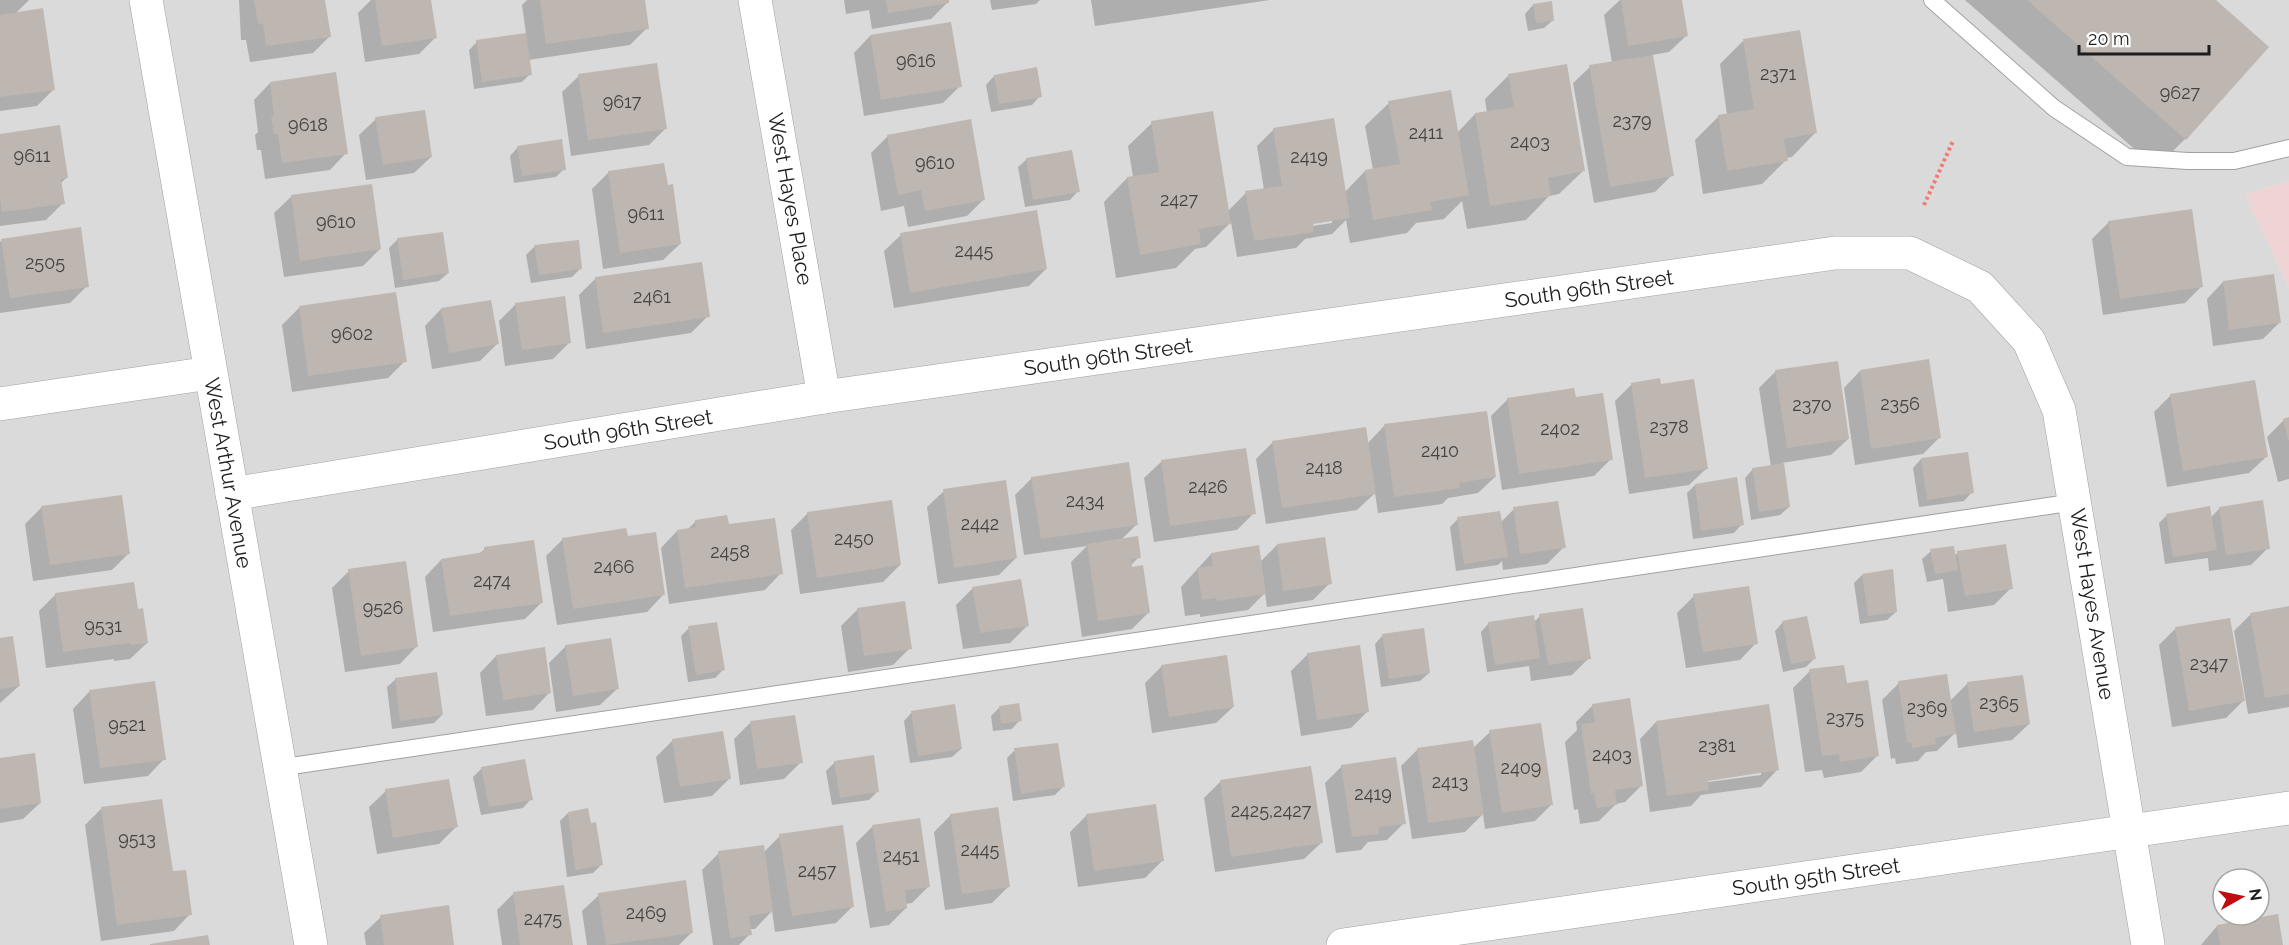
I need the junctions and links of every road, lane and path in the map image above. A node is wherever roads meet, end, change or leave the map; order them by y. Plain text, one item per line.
1 (146, 0) edge
2 (755, 0) edge
3 (1932, 0) edge
4 (1953, 141) dead end
5 (2289, 148) edge
6 (1924, 205) dead end
7 (1980, 287) joint
8 (210, 373) junction
9 (824, 398) junction
10 (0, 404) edge
11 (232, 494) junction
12 (2075, 502) junction
13 (278, 768) junction
14 (2289, 808) edge
15 (2130, 832) junction
16 (311, 945) edge
17 (1343, 945) edge
18 (2148, 945) edge

1 - 8 street, West Arthur Avenue
2 - 9 street, West Hayes Place
3 - 5 lane
4 - 6 path
7 - 9 street, South 96th Street
7 - 12 street, West Hayes Avenue
8 - 10 street
8 - 11 street, West Arthur Avenue
9 - 11 street, South 96th Street
11 - 13 street, West Arthur Avenue
12 - 13 lane
12 - 15 street, West Hayes Avenue
13 - 16 street, West Arthur Avenue
14 - 15 street, South 95th Street
15 - 17 street, South 95th Street
15 - 18 street, West Hayes Avenue

